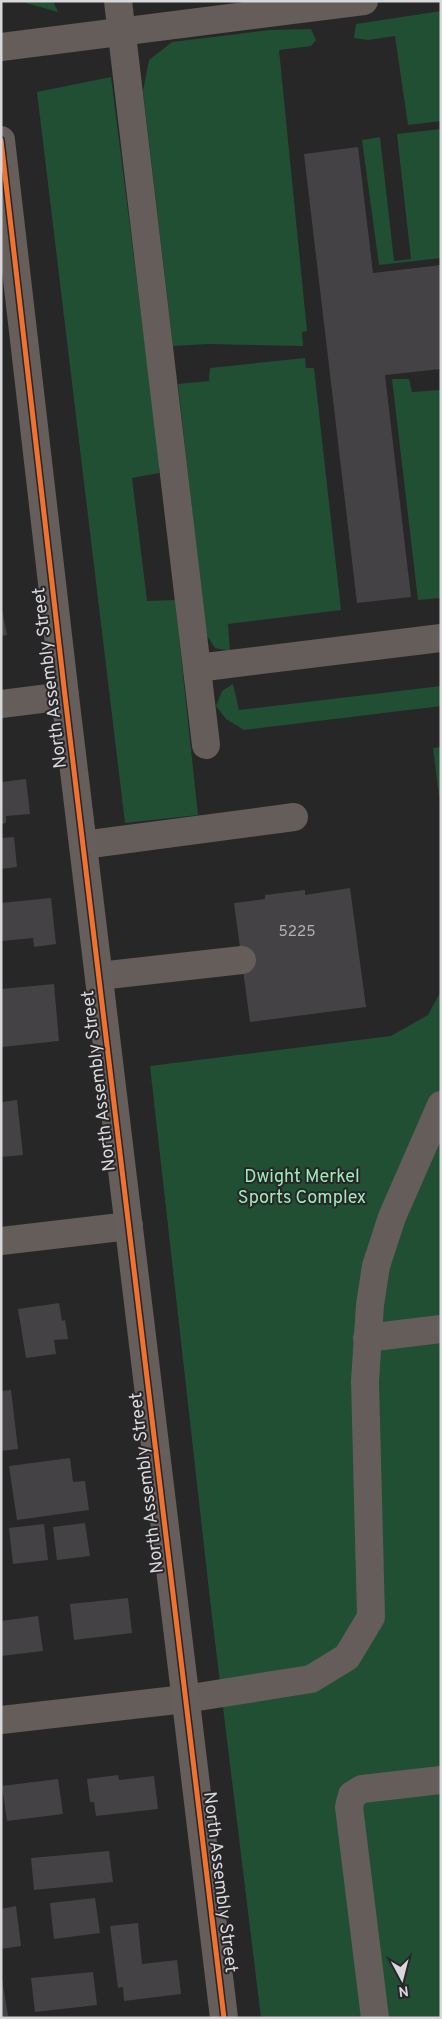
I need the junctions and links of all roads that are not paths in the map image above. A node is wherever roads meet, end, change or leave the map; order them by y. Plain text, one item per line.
1 (118, 1) edge
2 (364, 1) edge
3 (121, 30) junction
4 (1, 47) edge
5 (2, 156) edge
6 (441, 638) edge
7 (197, 668) junction
8 (65, 696) junction
9 (1, 704) edge
10 (206, 745) dead end
11 (294, 817) dead end
12 (83, 845) junction
13 (242, 960) dead end
14 (99, 976) junction
15 (441, 1105) edge
16 (129, 1226) junction
17 (1, 1241) edge
18 (441, 1329) edge
19 (367, 1338) junction
20 (185, 1699) junction
21 (1, 1720) edge
22 (441, 1780) edge
23 (224, 2018) edge
24 (376, 2018) edge

1 - 3 street
2 - 3 street
3 - 4 street
3 - 7 street
5 - 8 main road, North Assembly Street
6 - 7 street
7 - 10 street
8 - 9 street
8 - 12 main road, North Assembly Street
11 - 12 street
12 - 14 main road, North Assembly Street
13 - 14 street
14 - 16 main road, North Assembly Street
15 - 19 street
16 - 17 street
16 - 20 main road, North Assembly Street
18 - 19 street
19 - 20 street
20 - 21 street
20 - 23 main road, North Assembly Street
22 - 24 street

